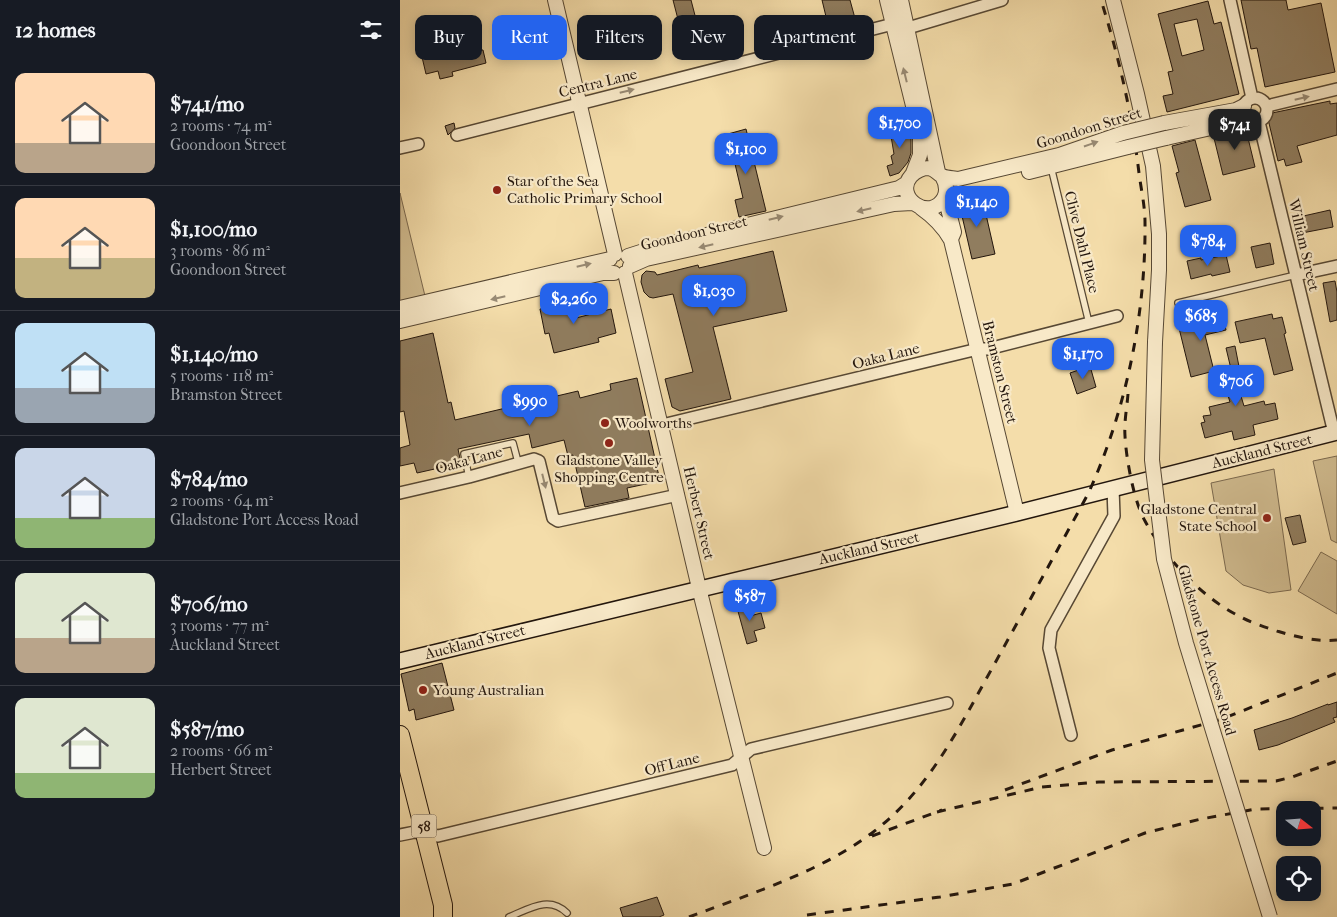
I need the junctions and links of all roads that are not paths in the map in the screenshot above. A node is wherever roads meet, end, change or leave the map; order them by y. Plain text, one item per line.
1 (555, 0) edge
2 (887, 0) edge
3 (902, 0) edge
4 (1002, 0) edge
5 (1113, 0) edge
6 (1230, 0) edge
7 (893, 24) junction
8 (908, 28) junction
9 (1337, 89) edge
10 (1248, 102) junction
11 (580, 103) junction
12 (1267, 106) junction
13 (1253, 121) junction
14 (457, 135) dead end
15 (1125, 140) junction
16 (418, 144) dead end
17 (400, 148) edge
18 (1051, 167) junction
19 (910, 178) junction
20 (943, 183) junction
21 (917, 205) junction
22 (951, 240) junction
23 (620, 264) junction
24 (1337, 266) edge
25 (1296, 275) junction
26 (1178, 303) dead end
27 (400, 308) edge
28 (1118, 316) dead end
29 (400, 321) edge
30 (1089, 323) junction
31 (978, 349) junction
32 (662, 425) junction
33 (1336, 433) edge
34 (518, 462) junction
35 (465, 478) junction
36 (1113, 488) junction
37 (400, 493) edge
38 (678, 495) junction
39 (1017, 512) junction
40 (699, 588) junction
41 (400, 661) edge
42 (947, 702) dead end
43 (1071, 735) dead end
44 (400, 736) edge
45 (741, 758) junction
46 (426, 834) junction
47 (400, 836) edge
48 (764, 848) dead end
49 (567, 913) dead end
50 (443, 917) edge
51 (509, 917) edge
52 (1270, 917) edge

1 - 11 street, Herbert Street
2 - 7 street
3 - 8 street, Bramston Street
4 - 8 street
5 - 52 street, Gladstone Port Access Road, bridge
6 - 10 street
11 -> 7 street, Centra Lane
19 -> 7 street
8 - 20 street, Bramston Street
12 -> 9 street
10 - 12 street
10 - 13 street
10 - 15 street, Goondoon Street, bridge
11 - 14 street, Centra Lane
11 - 23 street, Herbert Street
12 - 13 street
13 - 15 street, Goondoon Street, bridge
13 - 25 street, William Street
15 - 18 street, Goondoon Street
20 -> 15 street, Goondoon Street
16 - 17 street
18 - 20 street, Goondoon Street
18 - 30 lane, Clive Dahl Place
19 - 20 street
19 - 21 street
23 -> 19 street, Goondoon Street
20 - 21 street
20 - 22 street, Bramston Street
21 - 22 street, Bramston Street
21 -> 23 street, Goondoon Street
22 - 31 street, Bramston Street
27 -> 23 street, Goondoon Street
23 -> 29 street, Goondoon Street
23 - 32 street, Herbert Street
24 - 25 street
25 - 26 lane
25 - 33 street, William Street
28 - 30 street, Oaka Lane
30 - 31 street, Oaka Lane
31 - 32 street, Oaka Lane
31 - 39 street, Bramston Street
32 - 38 street, Herbert Street
33 - 36 main road, Auckland Street
34 - 35 street, Oaka Lane
34 - 35 lane
34 -> 38 street, Oaka Lane
35 - 37 street, Oaka Lane
36 - 39 main road, Auckland Street
36 - 43 street
38 - 40 street, Herbert Street
39 - 40 main road, Auckland Street
40 - 41 main road, Auckland Street
40 - 45 street, Herbert Street
42 - 45 street, Off Lane
44 - 46 main road, 58
45 - 46 street, Off Lane
45 - 48 street, Herbert Street
46 - 47 street, Off Lane
46 - 50 main road, 58
49 - 51 lane

